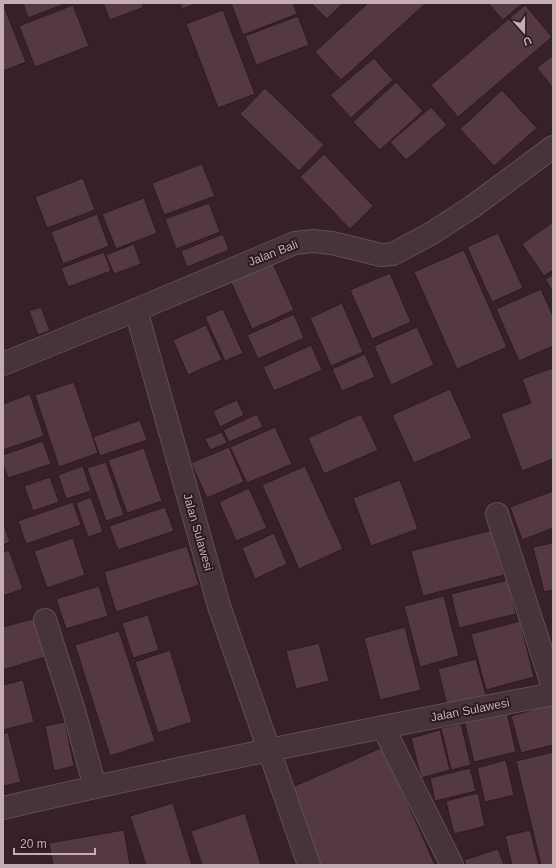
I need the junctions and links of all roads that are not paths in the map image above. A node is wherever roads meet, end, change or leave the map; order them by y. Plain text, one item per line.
1 (553, 147) edge
2 (136, 310) junction
3 (3, 364) edge
4 (497, 514) dead end
5 (45, 620) dead end
6 (553, 687) edge
7 (553, 694) edge
8 (383, 727) junction
9 (269, 751) junction
10 (95, 787) junction
11 (3, 808) edge
12 (309, 865) edge
13 (452, 865) edge

1 - 2 street, Jalan Bali
2 - 3 street, Jalan Bali
2 - 9 street, Jalan Sulawesi
4 - 6 street
5 - 10 street
7 - 8 street, Jalan Sulawesi
8 - 9 street, Jalan Sulawesi
8 - 13 street
9 - 10 street, Jalan Sulawesi
9 - 12 street, Jalan Sulawesi
10 - 11 street, Jalan Sulawesi

